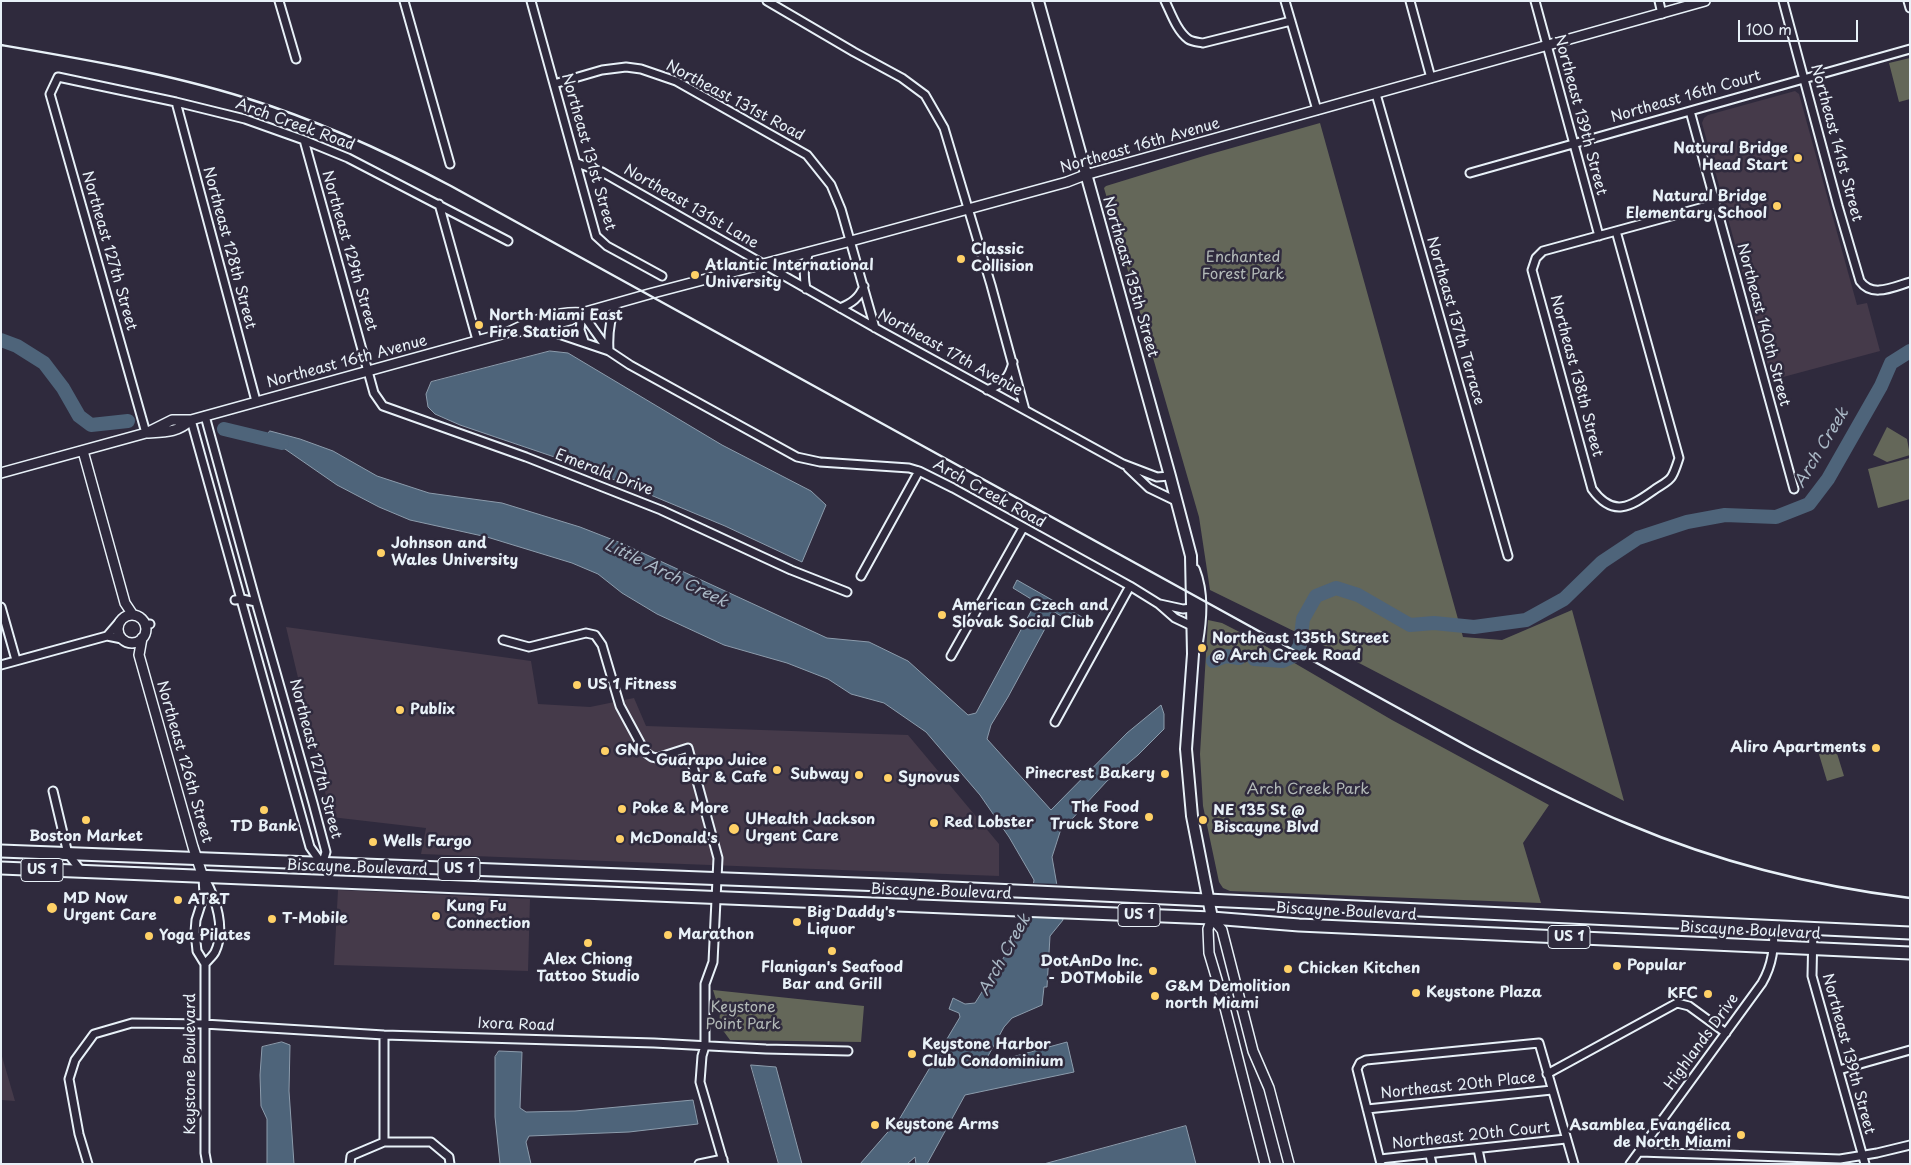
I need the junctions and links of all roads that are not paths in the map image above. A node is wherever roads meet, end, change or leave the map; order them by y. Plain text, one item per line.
1 (279, 1) edge
2 (404, 1) edge
3 (531, 1) edge
4 (767, 1) edge
5 (1038, 1) edge
6 (1166, 1) edge
7 (1285, 1) edge
8 (1410, 1) edge
9 (1534, 1) edge
10 (1659, 1) edge
11 (1705, 1) edge
12 (1783, 1) edge
13 (1908, 1) edge
14 (1910, 8) edge
15 (1662, 14) junction
16 (1291, 21) junction
17 (1547, 46) junction
18 (1910, 49) edge
19 (296, 59) dead end
20 (58, 77) joint
21 (1432, 78) junction
22 (1804, 78) junction
23 (554, 84) junction
24 (1376, 94) junction
25 (176, 102) junction
26 (1316, 110) junction
27 (1690, 111) junction
28 (304, 140) junction
29 (1574, 142) junction
30 (577, 163) junction
31 (450, 164) dead end
32 (1470, 172) dead end
33 (1085, 175) junction
34 (439, 204) junction
35 (1715, 204) junction
36 (968, 208) junction
37 (1616, 231) junction
38 (1599, 236) junction
39 (508, 241) dead end
40 (852, 242) junction
41 (809, 252) junction
42 (763, 264) junction
43 (662, 276) dead end
44 (1910, 282) edge
45 (864, 286) junction
46 (806, 289) junction
47 (616, 304) junction
48 (840, 308) junction
49 (582, 313) junction
50 (541, 328) junction
51 (875, 328) junction
52 (510, 332) junction
53 (477, 340) junction
54 (584, 341) junction
55 (609, 350) junction
56 (1013, 361) junction
57 (368, 370) junction
58 (987, 390) junction
59 (256, 401) junction
60 (1025, 410) junction
61 (205, 416) junction
62 (192, 420) junction
63 (146, 433) junction
64 (83, 451) junction
65 (1124, 465) junction
66 (919, 471) junction
67 (1, 473) edge
68 (1170, 476) junction
69 (1794, 489) dead end
70 (1176, 501) junction
71 (231, 511) junction
72 (218, 514) junction
73 (1023, 528) junction
74 (1508, 556) dead end
75 (1191, 562) junction
76 (861, 576) dead end
77 (1130, 586) junction
78 (847, 592) dead end
79 (239, 600) junction
80 (256, 602) junction
81 (125, 603) junction
82 (1159, 604) junction
83 (1, 607) edge
84 (1192, 608) junction
85 (133, 615) junction
86 (121, 620) junction
87 (1192, 626) junction
88 (107, 636) junction
89 (142, 638) junction
90 (124, 640) junction
91 (503, 640) dead end
92 (1193, 654) junction
93 (139, 655) junction
94 (952, 656) dead end
95 (16, 660) junction
96 (1, 665) edge
97 (1055, 722) dead end
98 (53, 791) dead end
99 (1, 852) edge
100 (68, 854) junction
101 (197, 859) junction
102 (322, 865) junction
103 (366, 865) junction
104 (1, 868) edge
105 (82, 872) junction
106 (203, 877) junction
107 (717, 879) junction
108 (285, 880) junction
109 (333, 883) junction
110 (716, 898) junction
111 (1208, 900) junction
112 (1405, 910) junction
113 (1212, 918) junction
114 (1584, 918) junction
115 (1774, 926) junction
116 (1814, 928) junction
117 (1404, 930) junction
118 (1910, 933) edge
119 (1583, 938) junction
120 (1774, 947) junction
121 (1812, 949) junction
122 (1910, 953) edge
123 (205, 964) junction
124 (204, 1024) junction
125 (1726, 1033) junction
126 (384, 1035) junction
127 (705, 1046) junction
128 (848, 1050) dead end
129 (1910, 1050) edge
130 (1839, 1070) junction
131 (1547, 1074) junction
132 (1552, 1090) junction
133 (1367, 1109) junction
134 (1566, 1139) junction
135 (384, 1142) junction
136 (1910, 1145) edge
137 (1478, 1149) junction
138 (1640, 1152) junction
139 (1430, 1155) junction
140 (1862, 1156) junction
141 (724, 1161) edge
142 (1381, 1162) edge
143 (1572, 1163) edge
144 (88, 1164) edge
145 (207, 1164) edge
146 (350, 1164) edge
147 (450, 1164) edge
148 (699, 1164) edge
149 (1265, 1164) edge
150 (1289, 1164) edge
151 (1432, 1164) edge
152 (1482, 1164) edge
153 (1630, 1164) edge
154 (1865, 1164) edge

1 - 19 street
2 - 31 street
3 - 23 street, Northeast 131st Street
4 - 36 street
5 - 33 main road, Northeast 135th Street
6 - 16 street
7 - 16 street
8 - 21 street
9 - 17 street, Northeast 139th Street
10 - 15 street
11 - 15 street, Northeast 16th Avenue
12 - 22 street, Northeast 141st Street
13 - 14 street
15 - 17 street, Northeast 16th Avenue
16 - 26 street
17 - 21 street, Northeast 16th Avenue
17 - 29 street, Northeast 139th Street
18 - 22 street, Northeast 16th Court
20 - 25 street, Arch Creek Road
20 - 63 street, Northeast 127th Street
21 - 24 street, Northeast 16th Avenue
22 - 27 street, Northeast 16th Court
22 - 44 street, Northeast 141st Street
23 - 30 street, Northeast 131st Street
23 - 40 street, Northeast 131st Road
24 - 26 street, Northeast 16th Avenue
24 - 74 street, Northeast 137th Terrace
25 - 28 street, Arch Creek Road
25 - 59 street, Northeast 128th Street
26 - 33 street, Northeast 16th Avenue
27 - 29 street, Northeast 16th Court
27 - 35 street, Northeast 140th Street
28 - 34 street, Arch Creek Road
28 - 57 street, Northeast 129th Street
29 - 32 street, Northeast 16th Court
29 - 38 street, Northeast 139th Street
30 - 42 street, Northeast 131st Lane
30 - 43 street, Northeast 131st Street
33 - 36 street, Northeast 16th Avenue
33 - 68 main road, Northeast 135th Street
34 - 39 street, Arch Creek Road
34 - 53 street
35 - 37 street
35 - 69 street, Northeast 140th Street
36 - 40 street, Northeast 16th Avenue
36 - 56 street
37 - 38 street
37 - 38 street, Northeast 138th Street
40 - 41 street, Northeast 16th Avenue
40 - 45 street
41 - 42 street, Northeast 16th Avenue
41 - 46 street
42 - 46 street, Northeast 17th Avenue
42 - 47 street, Northeast 16th Avenue
45 - 48 street
45 - 51 street
46 - 48 street, Northeast 17th Avenue
47 - 49 street, Northeast 16th Avenue
47 - 55 street
48 - 51 street, Northeast 17th Avenue
49 - 50 street, Northeast 16th Avenue
49 - 52 street, Northeast 16th Avenue
49 - 54 street
49 - 55 street, Arch Creek Road
50 - 52 street, Northeast 16th Avenue
50 - 54 street, Arch Creek Road
51 - 58 street, Northeast 17th Avenue
52 - 53 street, Northeast 16th Avenue
53 - 57 street, Northeast 16th Avenue
54 - 55 street, Arch Creek Road
55 - 66 street, Arch Creek Road
56 - 58 street
56 - 60 street
57 - 59 street, Northeast 16th Avenue
57 - 78 street, Emerald Drive
58 - 60 street, Northeast 17th Avenue
59 - 61 street, Northeast 16th Avenue
60 - 65 street, Northeast 17th Avenue
61 - 62 street, Northeast 16th Avenue
61 - 71 street, Northeast 127th Street
62 - 63 street, Northeast 16th Avenue
62 - 72 street, Northeast 127th Street
63 - 64 street, Northeast 16th Avenue
64 - 67 street, Northeast 16th Avenue
64 - 81 street
65 - 68 street, Northeast 17th Avenue
65 - 70 street, Northeast 17th Avenue
66 - 73 street, Arch Creek Road
66 - 76 street
68 - 70 main road, Northeast 135th Street
70 - 75 main road, Northeast 135th Street
71 - 72 street
71 - 80 street, Northeast 127th Street
72 - 79 street, Northeast 127th Street
73 - 77 street, Arch Creek Road
73 - 94 street
75 - 84 main road, Northeast 135th Street
75 - 92 main road, Northeast 135th Street
77 - 82 street, Arch Creek Road
77 - 97 street
79 - 80 street
79 - 102 street, Northeast 127th Street
80 - 102 street, Northeast 127th Street
81 - 85 street
81 - 86 street
82 - 84 street, Arch Creek Road
82 - 87 street, Arch Creek Road
83 - 95 street
84 - 87 main road, Northeast 135th Street
85 - 86 street
85 - 89 street
86 - 88 street
86 - 90 street
87 - 92 main road, Northeast 135th Street
88 - 90 street
88 - 95 street
89 - 90 street
89 - 93 street, Northeast 126th Street
90 - 93 street, Northeast 126th Street
91 - 107 street
92 - 111 main road, Northeast 135th Street
93 - 101 street, Northeast 126th Street
95 - 96 street
98 - 100 street
99 - 100 main road, Biscayne Boulevard / US 1
100 - 101 main road, Biscayne Boulevard / US 1
100 - 105 street
101 - 102 main road, Biscayne Boulevard / US 1
101 - 106 street, Northeast 126th Street
102 - 103 main road, Biscayne Boulevard / US 1
102 - 108 main road
103 - 107 main road, Biscayne Boulevard / US 1
103 - 109 main road
104 - 105 main road, Biscayne Boulevard / US 1
105 - 106 main road, Biscayne Boulevard / US 1
106 - 108 main road, Biscayne Boulevard / US 1
106 - 123 street, Keystone Boulevard
106 - 123 street, Keystone Boulevard
107 - 110 street
107 - 111 main road, Biscayne Boulevard / US 1
108 - 109 main road, Biscayne Boulevard / US 1
109 - 110 main road, Biscayne Boulevard / US 1
110 - 113 main road, Biscayne Boulevard / US 1
110 - 127 street
111 - 112 main road, Biscayne Boulevard / US 1
111 - 113 main road, Northeast 135th Street
112 - 114 main road, Biscayne Boulevard / US 1
112 - 117 main road
113 - 117 main road, Biscayne Boulevard / US 1
113 - 149 street, Northeast 135th Street
113 - 150 street, Northeast 135th Street
114 - 115 main road, Biscayne Boulevard / US 1
114 - 119 main road
115 - 116 main road, Biscayne Boulevard / US 1
115 - 120 street, Highlands Drive
116 - 118 main road, Biscayne Boulevard / US 1
116 - 121 street, Northeast 139th Street
117 - 119 main road, Biscayne Boulevard / US 1
119 - 120 main road, Biscayne Boulevard / US 1
120 - 121 main road, Biscayne Boulevard / US 1
120 - 125 street, Highlands Drive
121 - 122 main road, Biscayne Boulevard / US 1
121 - 130 street, Northeast 139th Street
123 - 124 street, Keystone Boulevard
124 - 126 street, Ixora Road
124 - 144 street, Ixora Road
124 - 145 street, Keystone Boulevard
125 - 131 street
125 - 138 street, Highlands Drive
126 - 127 street, Ixora Road
126 - 135 street
127 - 128 street, Ixora Road
127 - 141 street
129 - 130 street
130 - 140 street, Northeast 139th Street
131 - 132 street
131 - 133 street
132 - 133 street, Northeast 20th Place
132 - 134 street
133 - 142 street
134 - 137 street, Northeast 20th Court
134 - 143 street
135 - 146 street
135 - 147 street
136 - 140 street, Northeast 139th Street
137 - 139 street, Northeast 20th Court
137 - 152 street
138 - 140 street
138 - 153 street, Highlands Drive
139 - 142 street, Northeast 20th Court
139 - 151 street
140 - 154 street, Northeast 139th Street
141 - 148 street

